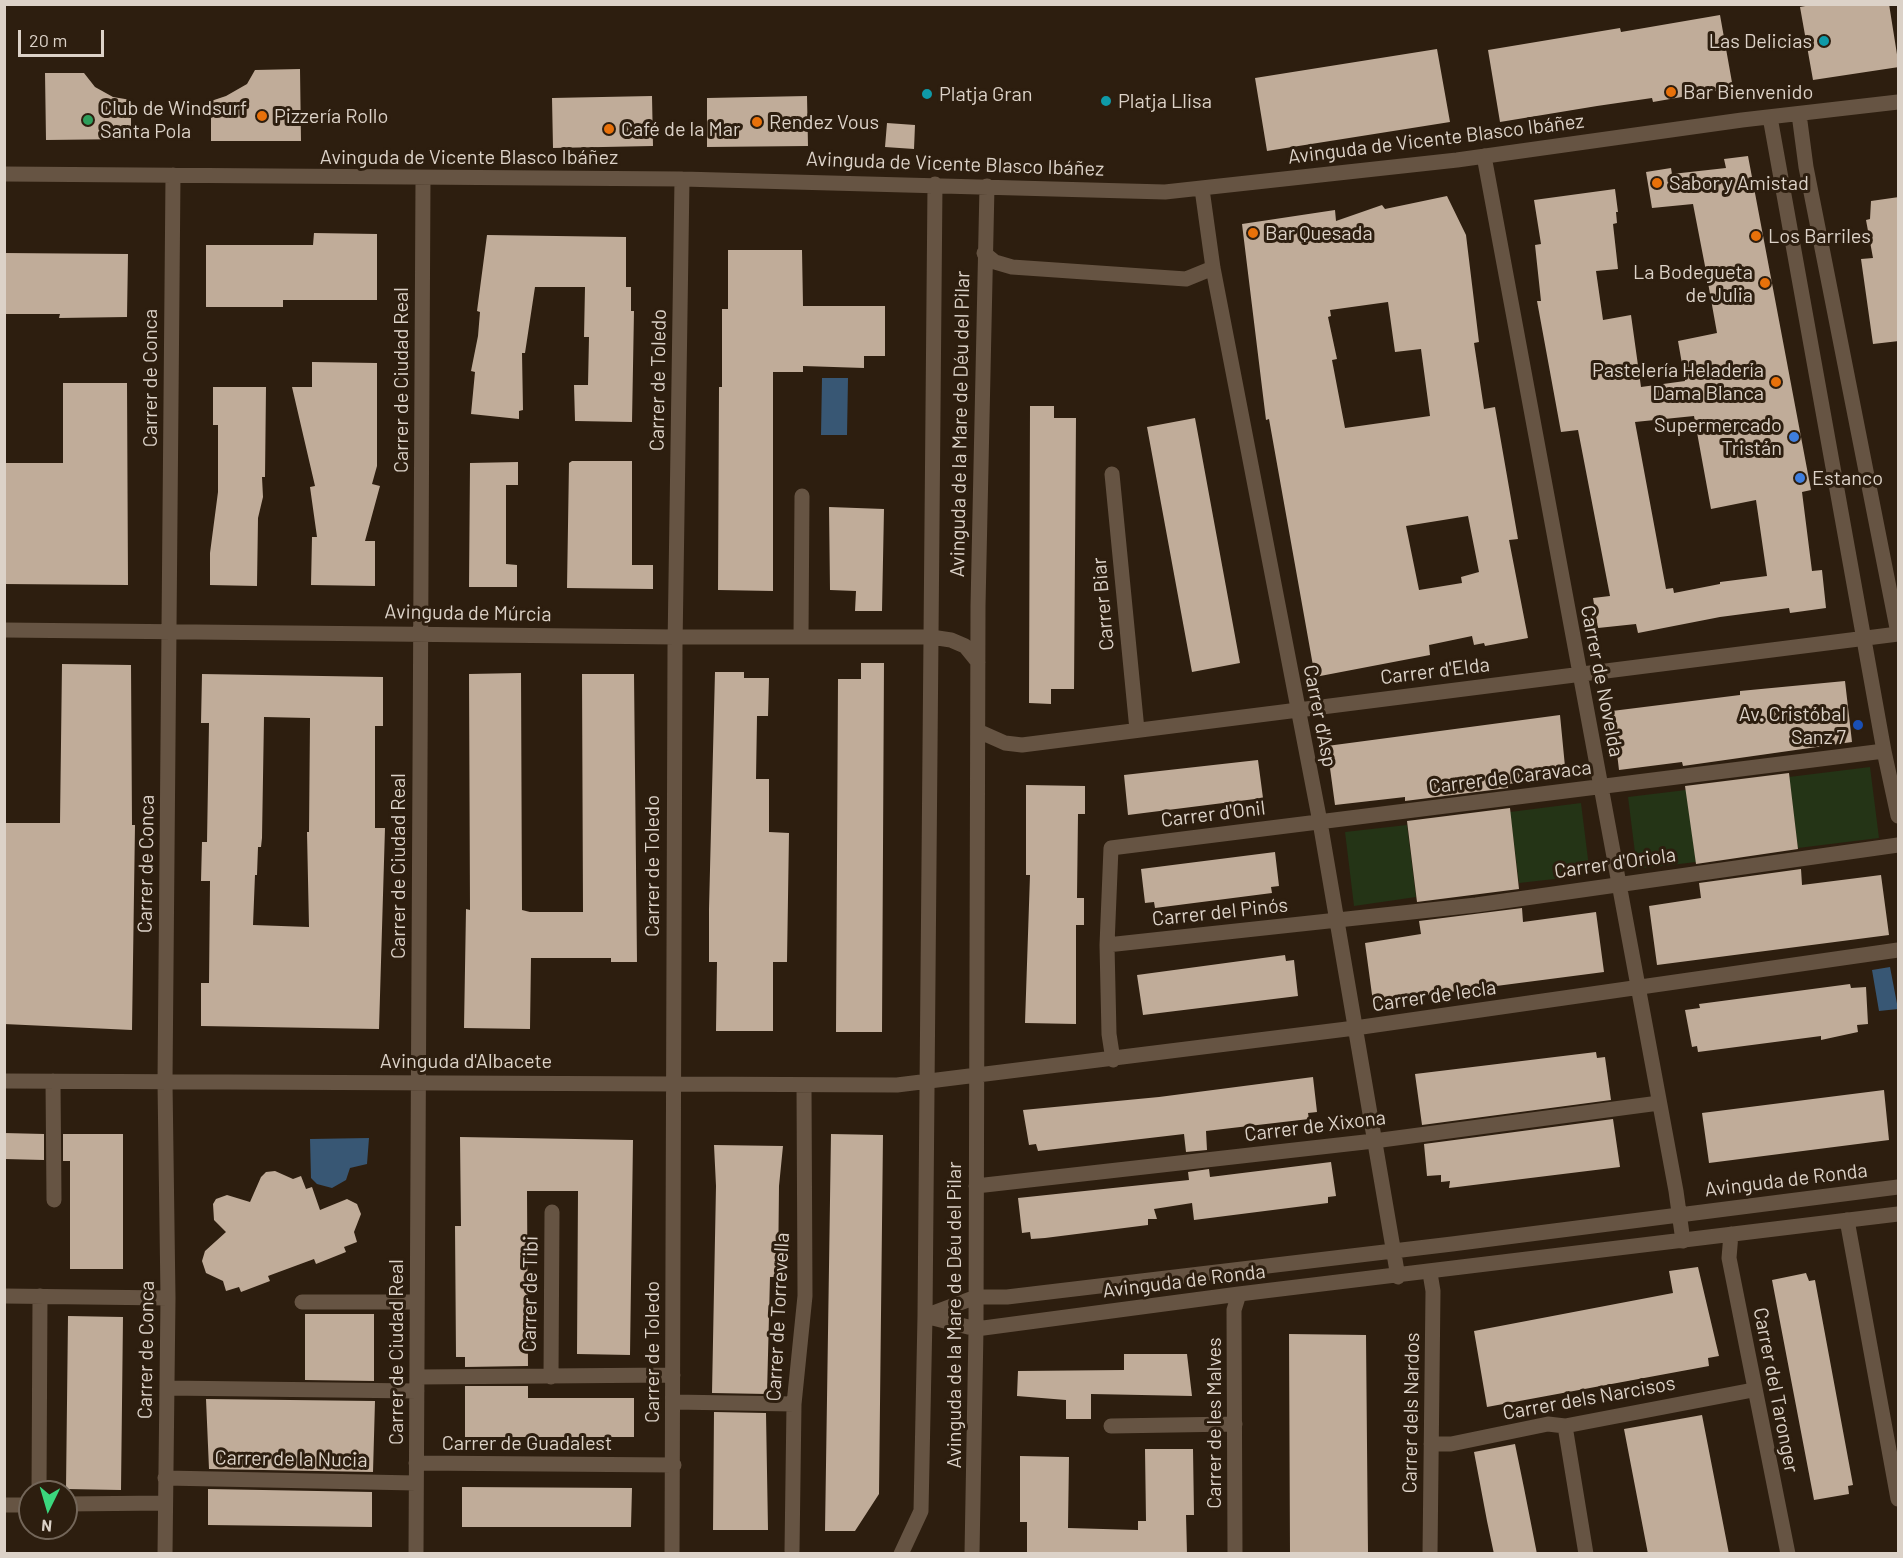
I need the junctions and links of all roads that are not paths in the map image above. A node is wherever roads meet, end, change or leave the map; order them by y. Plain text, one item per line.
1 (1899, 102) edge
2 (1799, 114) junction
3 (1770, 117) junction
4 (1484, 156) junction
5 (4, 174) edge
6 (173, 175) junction
7 (423, 178) junction
8 (682, 178) junction
9 (935, 184) junction
10 (987, 186) junction
11 (1202, 189) junction
12 (984, 253) junction
13 (1213, 268) junction
14 (1112, 474) dead end
15 (802, 496) dead end
16 (4, 630) edge
17 (169, 630) junction
18 (1899, 633) edge
19 (420, 634) junction
20 (675, 637) junction
21 (801, 637) junction
22 (930, 637) junction
23 (1865, 638) junction
24 (978, 662) junction
25 (1579, 674) junction
26 (1296, 710) junction
27 (1137, 730) junction
28 (978, 731) junction
29 (1884, 751) junction
30 (1601, 786) junction
31 (1899, 816) edge
32 (1320, 822) junction
33 (1899, 845) edge
34 (1618, 884) junction
35 (1337, 921) junction
36 (1107, 945) junction
37 (1899, 950) edge
38 (1637, 988) junction
39 (1355, 1028) junction
40 (1113, 1060) junction
41 (975, 1077) junction
42 (4, 1081) edge
43 (53, 1081) junction
44 (927, 1081) junction
45 (165, 1082) junction
46 (418, 1082) junction
47 (671, 1084) junction
48 (804, 1085) junction
49 (1659, 1103) junction
50 (1374, 1141) junction
51 (976, 1186) junction
52 (1899, 1187) edge
53 (54, 1200) dead end
54 (552, 1212) dead end
55 (1899, 1214) edge
56 (1679, 1215) junction
57 (1848, 1220) junction
58 (1731, 1234) junction
59 (1683, 1241) junction
60 (1394, 1251) junction
61 (1430, 1273) junction
62 (1398, 1276) junction
63 (1239, 1294) junction
64 (4, 1296) edge
65 (39, 1296) junction
66 (168, 1298) junction
67 (976, 1298) junction
68 (302, 1302) dead end
69 (417, 1302) junction
70 (926, 1316) junction
71 (976, 1329) junction
72 (673, 1375) junction
73 (551, 1377) junction
74 (417, 1384) junction
75 (167, 1388) junction
76 (1753, 1390) junction
77 (673, 1402) junction
78 (794, 1404) junction
79 (1235, 1424) junction
80 (1111, 1426) dead end
81 (1565, 1426) junction
82 (1431, 1444) junction
83 (416, 1463) junction
84 (674, 1465) junction
85 (165, 1478) junction
86 (39, 1480) edge
87 (416, 1483) junction
88 (1899, 1499) edge
89 (164, 1503) junction
90 (78, 1504) edge
91 (792, 1551) dead end
92 (165, 1554) edge
93 (416, 1554) edge
94 (672, 1554) edge
95 (901, 1554) edge
96 (972, 1554) edge
97 (1235, 1554) edge
98 (1430, 1554) edge
99 (1586, 1554) edge
100 (1788, 1554) edge

1 - 2 street, Avinguda de Vicente Blasco Ibáñez
2 - 3 street, Avinguda de Vicente Blasco Ibáñez
2 - 18 street
3 - 4 street, Avinguda de Vicente Blasco Ibáñez
3 - 23 street
4 - 11 street, Avinguda de Vicente Blasco Ibáñez
4 - 25 street, Carrer de Novelda
5 - 6 street, Avinguda de Vicente Blasco Ibáñez
6 - 7 street, Avinguda de Vicente Blasco Ibáñez
6 - 17 street, Carrer de Conca
7 - 8 street, Avinguda de Vicente Blasco Ibáñez
7 - 19 street, Carrer de Ciudad Real
8 - 9 street, Avinguda de Vicente Blasco Ibáñez
8 - 20 street, Carrer de Toledo
9 - 10 street, Avinguda de Vicente Blasco Ibáñez
9 - 22 street, Avinguda de la Mare de Déu del Pilar
10 - 11 street, Avinguda de Vicente Blasco Ibáñez
10 - 12 street, Avinguda de la Mare de Déu del Pilar
11 - 13 street, Carrer d'Asp
12 - 13 street
12 - 24 street, Avinguda de la Mare de Déu del Pilar
13 - 26 street, Carrer d'Asp
14 - 27 street, Carrer Biar
15 - 21 street
16 - 17 street, Avinguda de Múrcia
17 - 19 street, Avinguda de Múrcia
17 - 45 street, Carrer de Conca
18 - 23 street, Carrer d'Elda
19 - 20 street, Avinguda de Múrcia
19 - 46 street, Carrer de Ciudad Real
20 - 21 street, Avinguda de Múrcia
20 - 47 street, Carrer de Toledo
21 - 22 street, Avinguda de Múrcia
22 - 24 street
22 - 44 street, Avinguda de la Mare de Déu del Pilar
23 - 25 street, Carrer d'Elda
23 - 29 street
24 - 28 street, Avinguda de la Mare de Déu del Pilar
25 - 26 street, Carrer d'Elda
25 - 30 street, Carrer de Novelda
26 - 27 street, Carrer d'Elda
26 - 32 street, Carrer d'Asp
27 - 28 street, Carrer d'Elda
28 - 41 street, Avinguda de la Mare de Déu del Pilar
29 - 30 street, Carrer de Caravaca
29 - 31 street
30 - 32 street, Carrer de Caravaca
30 - 34 street, Carrer de Novelda
32 - 35 street, Carrer d'Asp
32 - 36 street, Carrer d'Onil
33 - 34 street, Carrer d'Oriola
34 - 35 street, Carrer d'Oriola
34 - 38 street, Carrer de Novelda
35 - 36 street, Carrer del Pinós
35 - 39 street, Carrer d'Asp
36 - 40 street
37 - 38 street, Carrer de Iecla
38 - 39 street, Carrer de Iecla
38 - 49 street, Carrer de Novelda
39 - 40 street, Carrer de Iecla
39 - 50 street, Carrer d'Asp
40 - 41 street, Carrer de Iecla
41 - 44 street
41 - 51 street, Avinguda de la Mare de Déu del Pilar
42 - 43 street, Avinguda d'Albacete
43 - 45 street, Avinguda d'Albacete
43 - 53 street
44 - 48 street, Avinguda d'Albacete
44 - 70 street, Avinguda de la Mare de Déu del Pilar
45 - 46 street, Avinguda d'Albacete
45 - 66 street, Carrer de Conca
46 - 47 street, Avinguda d'Albacete
46 - 69 street, Carrer de Ciudad Real
47 - 48 street, Avinguda d'Albacete
47 - 72 street, Carrer de Toledo
48 - 78 street, Carrer de Torrevella
49 - 50 street, Carrer de Xixona
49 - 56 street, Carrer de Novelda
50 - 51 street, Carrer de Xixona
50 - 60 street, Carrer d'Asp
51 - 67 street, Avinguda de la Mare de Déu del Pilar
52 - 56 street, Avinguda de Ronda
54 - 73 street, Carrer de Tibi
55 - 57 street, Avinguda de Ronda
56 - 59 street
56 - 60 street, Avinguda de Ronda
57 - 58 street, Avinguda de Ronda
57 - 88 street
58 - 59 street, Avinguda de Ronda
58 - 76 street, Carrer del Taronger
59 - 61 street, Avinguda de Ronda
60 - 62 street
60 - 67 street, Avinguda de Ronda
61 - 62 street, Avinguda de Ronda
61 - 82 street, Carrer dels Nardos
62 - 63 street, Avinguda de Ronda
63 - 71 street, Avinguda de Ronda
63 - 79 street, Carrer de les Malves
64 - 65 street
65 - 66 street
65 - 86 street
66 - 75 street, Carrer de Conca
67 - 70 street, Avinguda de Ronda
67 - 71 street, Avinguda de la Mare de Déu del Pilar
68 - 69 street
69 - 74 street, Carrer de Ciudad Real
70 - 71 street
70 - 95 street, Avinguda de la Mare de Déu del Pilar
71 - 96 street, Avinguda de la Mare de Déu del Pilar
72 - 73 street
72 - 77 street, Carrer de Toledo
73 - 74 street
74 - 75 street
74 - 83 street, Carrer de Ciudad Real
75 - 85 street, Carrer de Conca
76 - 81 street, Carrer dels Narcisos
76 - 100 street, Carrer del Taronger
77 - 78 street
77 - 84 street, Carrer de Toledo
78 - 91 street, Carrer de Torrevella
79 - 80 street
79 - 97 street, Carrer de les Malves
81 - 82 street, Carrer dels Narcisos
81 - 99 street
82 - 98 street, Carrer dels Nardos
83 - 84 street, Carrer de Guadalest
83 - 87 street, Carrer de Ciudad Real
84 - 94 street, Carrer de Toledo
85 - 87 street, Carrer de la Nucia
85 - 89 street, Carrer de Conca
87 - 93 street, Carrer de Ciudad Real
89 - 90 street
89 - 92 street, Carrer de Conca

